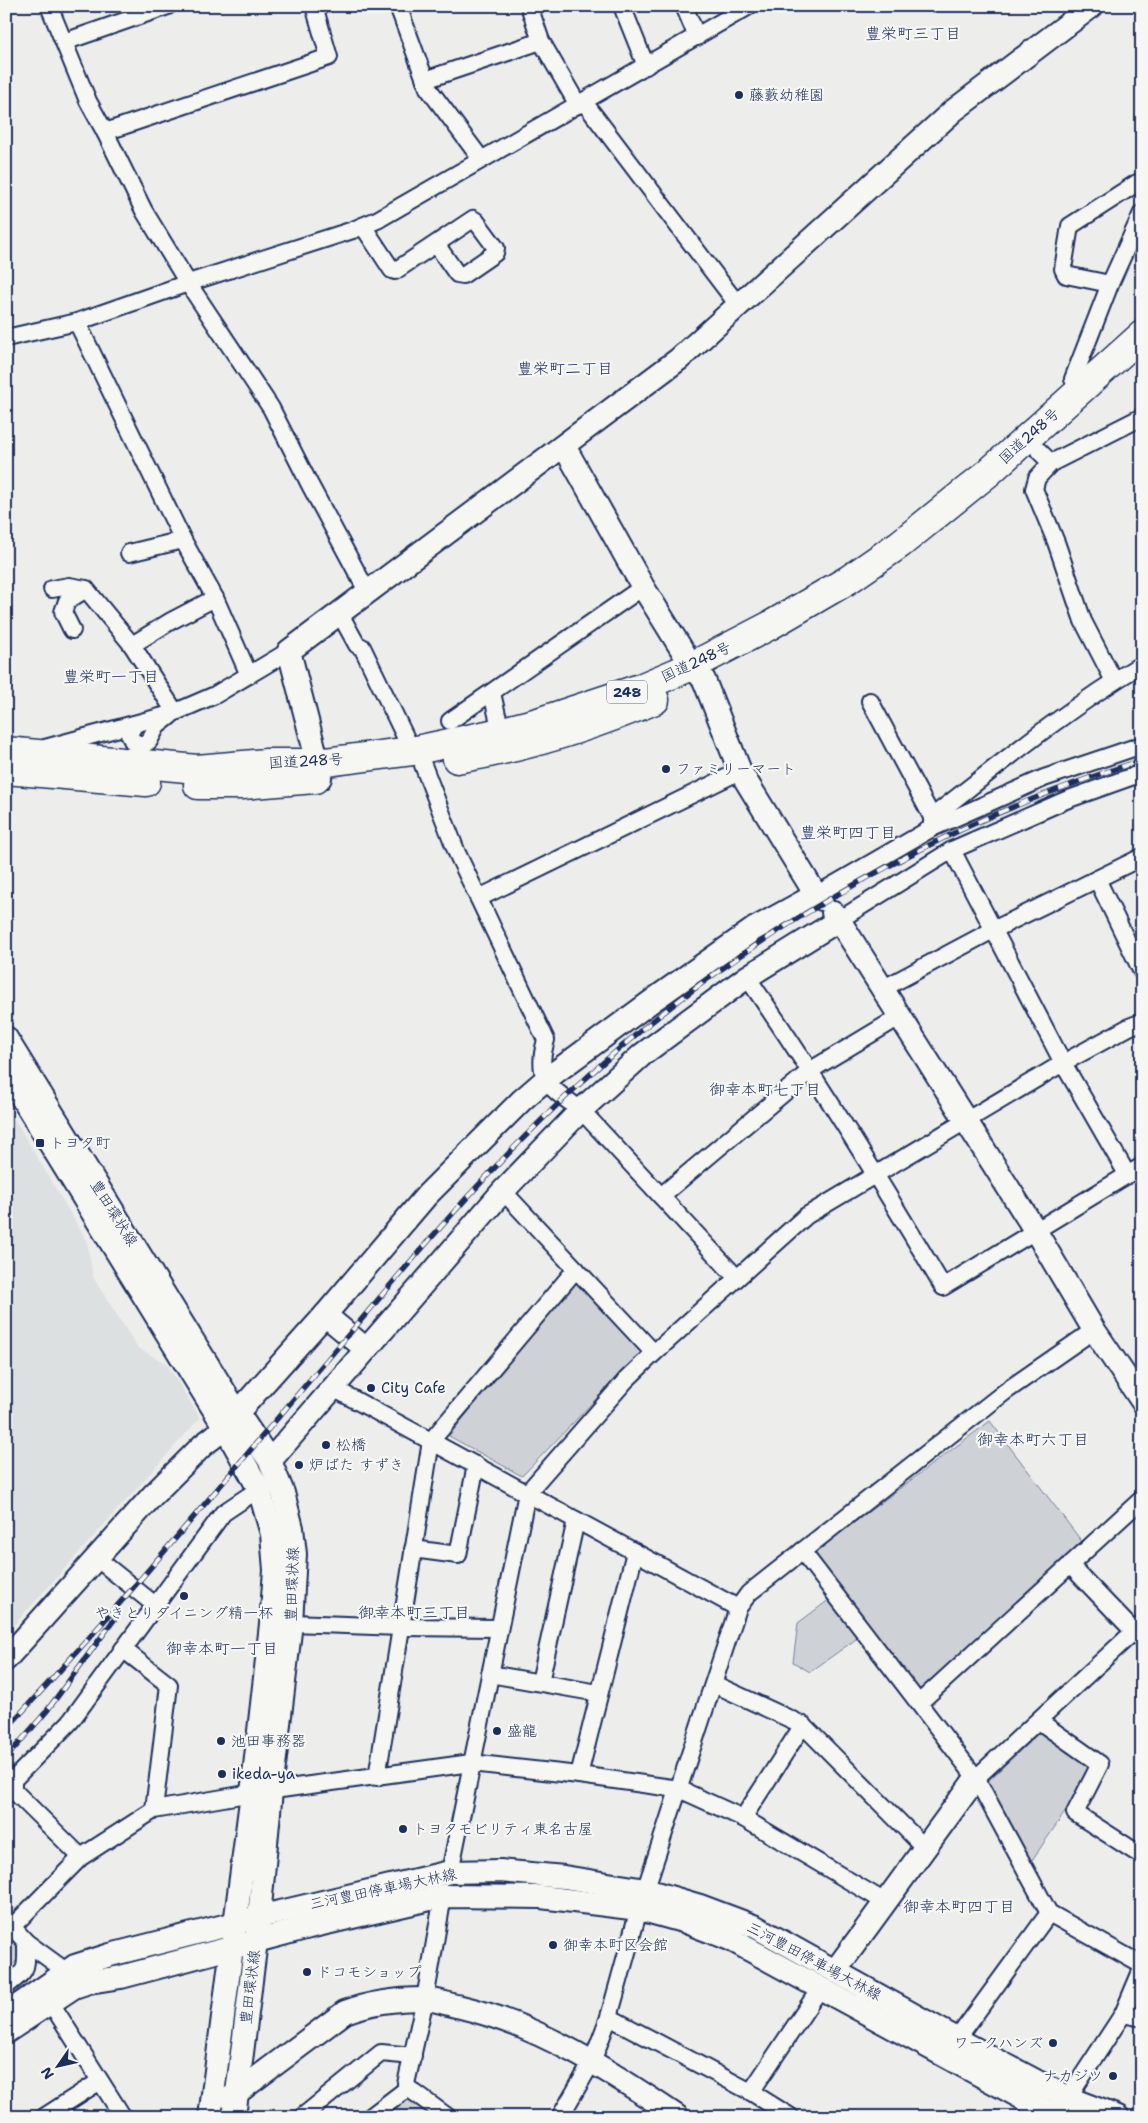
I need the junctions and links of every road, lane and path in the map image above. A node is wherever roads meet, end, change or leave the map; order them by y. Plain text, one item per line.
1 (49, 6) edge
2 (168, 6) edge
3 (314, 6) edge
4 (529, 6) edge
5 (622, 6) edge
6 (684, 6) edge
7 (748, 6) edge
8 (1092, 6) edge
9 (402, 7) edge
10 (697, 37) junction
11 (541, 41) junction
12 (64, 42) junction
13 (646, 66) junction
14 (424, 80) junction
15 (581, 103) junction
16 (105, 132) junction
17 (481, 160) junction
18 (1142, 183) edge
19 (1142, 213) edge
20 (363, 226) junction
21 (1138, 237) edge
22 (436, 244) dead end
23 (188, 283) junction
24 (1110, 284) junction
25 (738, 305) junction
26 (77, 322) junction
27 (1142, 335) edge
28 (6, 338) edge
29 (1142, 359) edge
30 (1081, 390) junction
31 (1142, 417) edge
32 (564, 446) junction
33 (1045, 457) junction
34 (183, 540) junction
35 (129, 553) dead end
36 (644, 587) junction
37 (52, 589) dead end
38 (86, 589) junction
39 (368, 593) junction
40 (215, 598) junction
41 (340, 614) junction
42 (72, 630) dead end
43 (132, 645) junction
44 (289, 651) junction
45 (1142, 664) edge
46 (698, 673) junction
47 (250, 675) junction
48 (1114, 681) junction
49 (492, 693) junction
50 (870, 701) dead end
51 (173, 713) junction
52 (450, 721) dead end
53 (135, 724) junction
54 (501, 732) junction
55 (1142, 744) edge
56 (6, 751) edge
57 (34, 752) junction
58 (418, 758) junction
59 (6, 770) edge
60 (319, 771) junction
61 (740, 771) junction
62 (1142, 773) edge
63 (932, 822) junction
64 (952, 850) junction
65 (1142, 856) edge
66 (1097, 878) junction
67 (479, 898) junction
68 (828, 907) junction
69 (993, 930) junction
70 (1140, 962) edge
71 (748, 977) junction
72 (884, 988) junction
73 (900, 1016) junction
74 (1142, 1022) edge
75 (6, 1038) edge
76 (1063, 1063) junction
77 (811, 1070) junction
78 (6, 1072) edge
79 (545, 1080) junction
80 (581, 1110) junction
81 (965, 1121) junction
82 (1142, 1166) edge
83 (876, 1174) junction
84 (1127, 1174) junction
85 (503, 1191) junction
86 (662, 1196) junction
87 (1035, 1230) junction
88 (576, 1269) junction
89 (737, 1278) junction
90 (325, 1315) junction
91 (1094, 1330) junction
92 (366, 1349) junction
93 (654, 1353) junction
94 (333, 1388) junction
95 (1142, 1400) edge
96 (231, 1419) junction
97 (431, 1441) junction
98 (270, 1461) junction
99 (476, 1466) junction
100 (259, 1489) junction
101 (527, 1493) junction
102 (1142, 1499) edge
103 (576, 1520) junction
104 (413, 1549) junction
105 (802, 1551) junction
106 (635, 1552) junction
107 (96, 1557) junction
108 (1070, 1566) junction
109 (155, 1605) junction
110 (738, 1608) junction
111 (292, 1623) junction
112 (401, 1627) junction
113 (499, 1628) junction
114 (1139, 1633) edge
115 (123, 1649) junction
116 (6, 1659) edge
117 (490, 1674) junction
118 (540, 1682) junction
119 (714, 1684) junction
120 (598, 1693) junction
121 (919, 1703) junction
122 (1039, 1721) junction
123 (803, 1725) junction
124 (471, 1763) junction
125 (579, 1775) junction
126 (377, 1777) junction
127 (976, 1778) junction
128 (10, 1786) edge
129 (679, 1789) junction
130 (262, 1792) junction
131 (154, 1810) junction
132 (744, 1818) junction
133 (925, 1848) junction
134 (1142, 1856) edge
135 (81, 1857) junction
136 (450, 1872) junction
137 (443, 1896) junction
138 (643, 1900) junction
139 (885, 1902) junction
140 (1049, 1913) junction
141 (259, 1917) junction
142 (9, 1924) edge
143 (235, 1924) junction
144 (26, 1942) junction
145 (255, 1942) junction
146 (231, 1947) junction
147 (1142, 1967) edge
148 (67, 1972) junction
149 (828, 1979) junction
150 (6, 1986) edge
151 (425, 1999) junction
152 (51, 2003) junction
153 (6, 2014) edge
154 (1123, 2014) junction
155 (609, 2017) junction
156 (1142, 2018) edge
157 (6, 2032) edge
158 (957, 2039) junction
159 (413, 2056) junction
160 (592, 2062) junction
161 (100, 2081) junction
162 (408, 2088) junction
163 (751, 2092) junction
164 (237, 2093) junction
165 (1057, 2111) edge
166 (208, 2115) edge
167 (44, 2117) edge
168 (123, 2117) edge
169 (234, 2117) edge
170 (302, 2117) edge
171 (370, 2117) edge
172 (448, 2117) edge
173 (560, 2117) edge
174 (678, 2117) edge
175 (791, 2117) edge
176 (1118, 2117) edge

1 - 12 street
2 - 12 street
3 - 16 street
4 - 11 street
5 - 13 street
6 - 10 street
7 - 10 street
8 - 25 street
9 - 14 street
10 - 13 street
11 - 14 street
11 - 15 street
12 - 16 street
13 - 15 street
14 - 17 street
15 - 17 street
15 - 25 street
16 - 23 street
17 - 20 street
18 - 24 street
19 - 21 street
20 - 22 street
20 - 23 street
21 - 24 street
23 - 26 street
23 - 39 street
24 - 30 street
25 - 32 street
26 - 28 street
26 - 34 street
27 - 30 highway, 国道248号 / 248
29 - 33 highway, 国道248号 / 248
30 - 46 highway, 国道248号 / 248
31 - 33 street
32 - 36 street
32 - 39 street
33 - 46 highway, 国道248号 / 248
33 - 48 street
34 - 35 street
34 - 40 street
36 - 46 street
36 - 49 street
37 - 38 street
38 - 42 street
38 - 43 street
39 - 41 street
40 - 43 street
40 - 47 street
41 - 44 street
41 - 58 street
43 - 51 street
44 - 47 street
44 - 60 street
45 - 48 street
46 - 54 highway, 国道248号 / 248
46 - 58 highway, 国道248号 / 248
46 - 61 street
47 - 51 street
48 - 63 street
49 - 52 street
49 - 54 street
50 - 63 street
51 - 53 street
51 - 53 street
53 - 57 street
54 - 58 highway, 国道248号 / 248
55 - 63 street
56 - 57 highway, 国道248号 / 248
57 - 60 highway, 国道248号 / 248
58 - 60 highway, 国道248号 / 248
58 - 67 street
59 - 60 highway, 国道248号 / 248
61 - 67 street
61 - 68 street
62 - 64 street
63 - 68 street
64 - 68 street
64 - 69 street
65 - 66 street
66 - 69 street
66 - 70 street
67 - 79 street
68 - 71 street
68 - 72 street
68 - 79 street
69 - 72 street
69 - 76 street
71 - 77 street
71 - 80 street
72 - 73 street
73 - 77 street
73 - 81 street
74 - 76 street
75 - 96 street, 豊田環状線
76 - 81 street
76 - 84 street
77 - 83 street
77 - 86 street
78 - 96 street, 豊田環状線
79 - 80 street
79 - 90 street
80 - 85 street
80 - 86 street
81 - 83 street
81 - 87 street
82 - 84 street
83 - 87 street
83 - 89 street
84 - 87 street
85 - 88 street
85 - 92 street
86 - 89 street
87 - 91 street
88 - 93 street
88 - 97 street
89 - 93 street
90 - 92 street
90 - 96 street
91 - 95 street
91 - 105 street
92 - 94 street
93 - 101 street
94 - 97 street
94 - 98 street
96 - 98 street, 豊田環状線
96 - 100 street, 豊田環状線
96 - 107 street
97 - 99 street
97 - 104 street
98 - 111 street, 豊田環状線
99 - 101 street
99 - 104 street
100 - 109 street
100 - 130 street, 豊田環状線
101 - 103 street
101 - 113 street
102 - 108 street
103 - 106 street
103 - 118 street
104 - 112 street
105 - 110 street
105 - 121 street
106 - 110 street
106 - 120 street
107 - 109 street
107 - 116 street
108 - 114 street
108 - 121 street
109 - 115 street
110 - 119 street
111 - 112 street
111 - 130 street, 豊田環状線
112 - 113 street
112 - 126 street
113 - 117 street
114 - 122 street
115 - 128 street
115 - 131 street
117 - 118 street
117 - 124 street
118 - 120 street
119 - 123 street
119 - 129 street
120 - 125 street
121 - 127 street
122 - 127 street
122 - 134 street
123 - 132 street
123 - 133 street
124 - 125 street
124 - 126 street
124 - 136 street
125 - 129 street
126 - 130 street
127 - 133 street
127 - 140 street
128 - 135 street
129 - 132 street
129 - 138 street
130 - 131 street
130 - 141 street, 豊田環状線
130 - 143 street, 豊田環状線
131 - 135 street
132 - 139 street
133 - 139 street
135 - 142 street
136 - 138 street, 三河豊田停車場大林線
136 - 141 street, 三河豊田停車場大林線
137 - 138 street, 三河豊田停車場大林線
137 - 145 street, 三河豊田停車場大林線
137 - 151 street
138 - 149 street, 三河豊田停車場大林線
138 - 155 street
139 - 149 street
140 - 147 street
140 - 158 street
141 - 143 street, 三河豊田停車場大林線
141 - 145 street, 豊田環状線
142 - 144 street
143 - 146 street, 豊田環状線
143 - 148 street, 三河豊田停車場大林線
144 - 148 street
144 - 150 street
145 - 146 street, 三河豊田停車場大林線
145 - 164 street, 豊田環状線
146 - 152 street, 三河豊田停車場大林線
146 - 166 street, 豊田環状線
147 - 154 street
148 - 153 street, 三河豊田停車場大林線
149 - 158 street, 三河豊田停車場大林線
149 - 163 street
149 - 165 street, 三河豊田停車場大林線
151 - 159 street
151 - 160 street
151 - 164 street
152 - 157 street, 三河豊田停車場大林線
152 - 161 street
154 - 156 street
154 - 165 street
155 - 160 street
155 - 163 street
158 - 165 street, 三河豊田停車場大林線
159 - 162 street
159 - 170 street
160 - 173 street
160 - 174 street
161 - 167 street
161 - 168 street
162 - 171 street
162 - 172 street
163 - 175 street
164 - 166 street
164 - 169 street, 豊田環状線
165 - 176 street, 三河豊田停車場大林線

